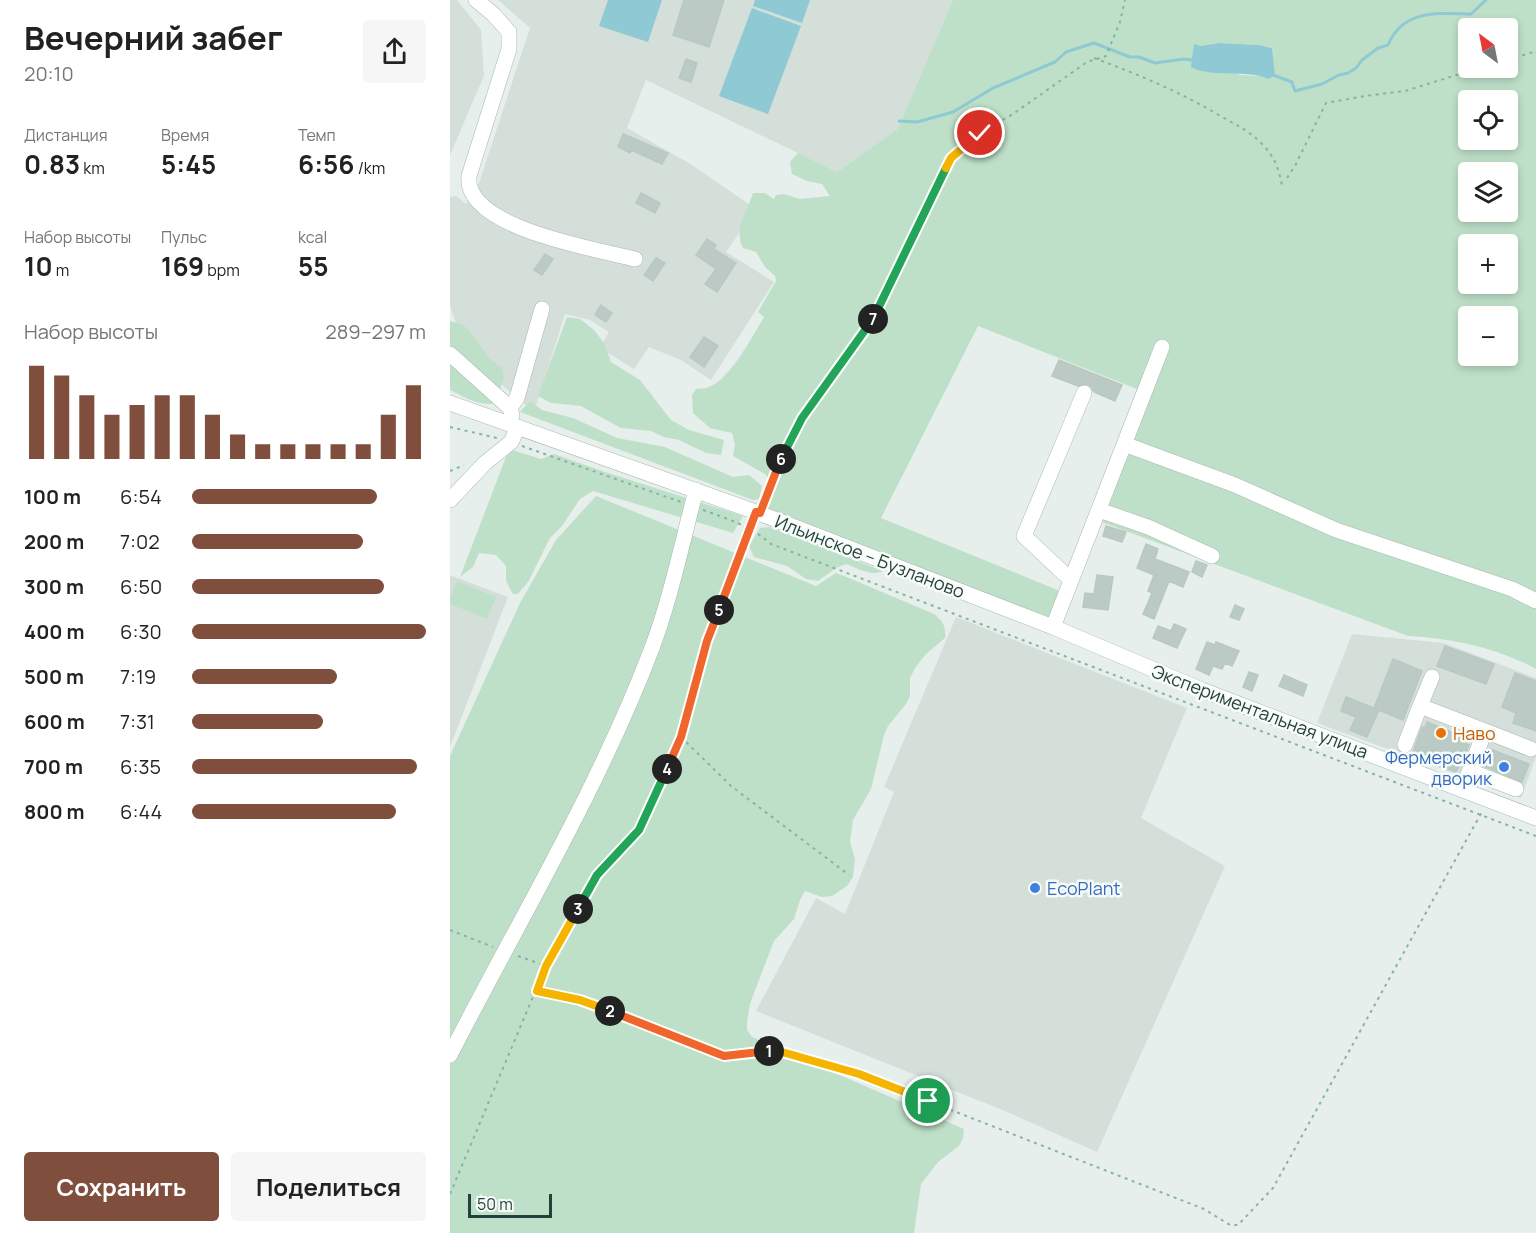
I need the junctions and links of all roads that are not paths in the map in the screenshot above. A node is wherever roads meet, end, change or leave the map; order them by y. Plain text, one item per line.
1 (476, 0) edge
2 (635, 259) dead end
3 (542, 309) dead end
4 (1162, 347) dead end
5 (450, 354) edge
6 (1084, 393) dead end
7 (450, 403) edge
8 (510, 408) junction
9 (516, 426) junction
10 (1124, 444) junction
11 (696, 490) junction
12 (450, 500) edge
13 (1099, 510) junction
14 (1212, 556) dead end
15 (1071, 580) junction
16 (1536, 601) edge
17 (1053, 627) junction
18 (1432, 677) dead end
19 (1420, 706) junction
20 (1485, 731) junction
21 (1405, 745) dead end
22 (1531, 749) dead end
23 (1470, 771) junction
24 (1516, 789) dead end
25 (1462, 790) junction
26 (1536, 818) edge
27 (450, 1055) edge

1 - 2 street
3 - 8 street
4 - 10 street
5 - 8 street
6 - 15 street
7 - 9 street, Ильинское – Бузланово
8 - 9 street
9 - 11 street, Ильинское – Бузланово
9 - 12 street
10 - 13 street
10 - 16 street
11 - 17 street, Ильинское – Бузланово
11 - 27 street
13 - 14 street
13 - 15 street
15 - 17 street
17 - 25 street, Экспериментальная улица
18 - 19 street
19 - 20 street
19 - 21 street
20 - 22 street
20 - 23 street
23 - 24 street
23 - 25 street
25 - 26 street, Экспериментальная улица

